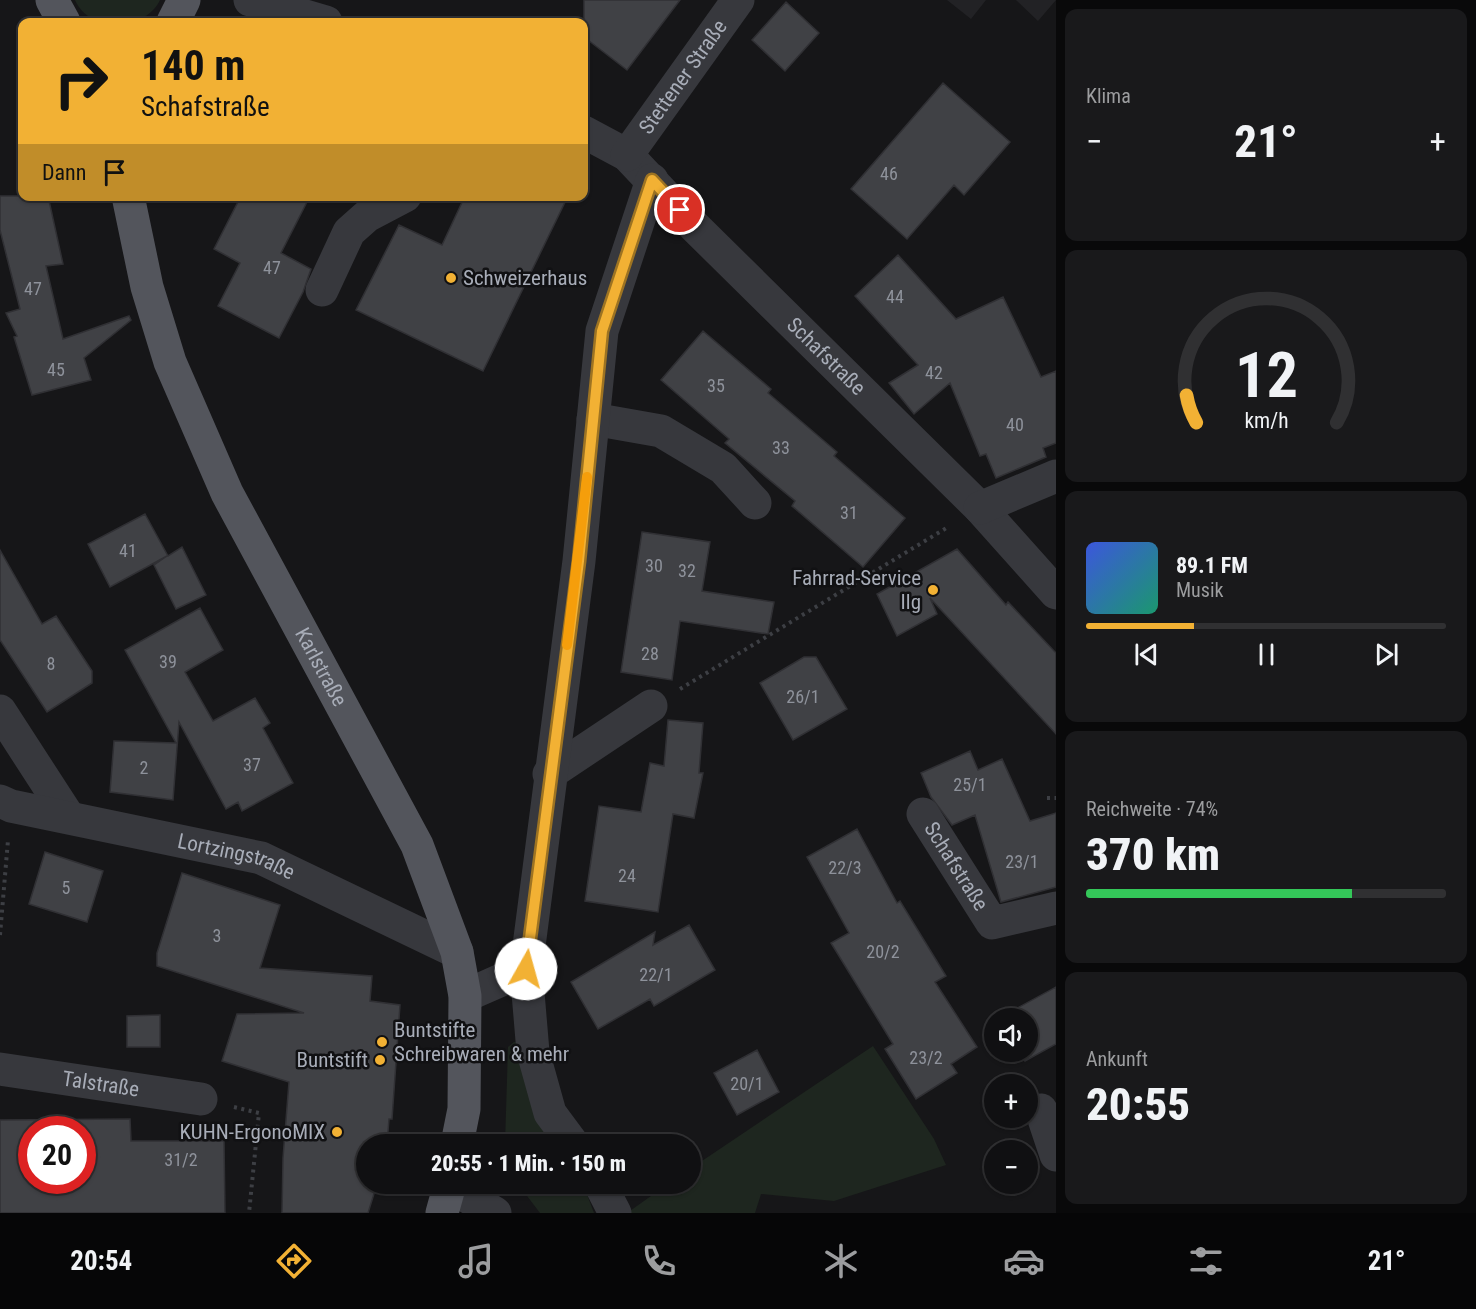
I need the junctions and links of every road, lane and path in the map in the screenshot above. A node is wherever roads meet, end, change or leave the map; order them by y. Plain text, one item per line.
1 (52, 0) edge
2 (184, 0) edge
3 (250, 0) edge
4 (738, 0) edge
5 (62, 18) edge
6 (175, 18) edge
7 (312, 18) edge
8 (588, 134) edge
9 (627, 155) junction
10 (652, 180) junction
11 (129, 201) edge
12 (396, 201) edge
13 (322, 290) dead end
14 (593, 419) junction
15 (1056, 476) edge
16 (755, 503) dead end
17 (980, 508) junction
18 (1056, 593) edge
19 (651, 706) joint
20 (0, 711) edge
21 (549, 774) junction
22 (1047, 798) dead end
23 (1056, 798) edge
24 (6, 803) edge
25 (923, 814) dead end
26 (68, 816) junction
27 (1056, 908) edge
28 (0, 935) edge
29 (457, 952) junction
30 (526, 969) junction
31 (465, 996) junction
32 (0, 1069) edge
33 (201, 1099) joint
34 (1041, 1110) dead end
35 (460, 1134) edge
36 (566, 1134) edge
37 (1056, 1155) edge
38 (447, 1194) edge
39 (605, 1194) edge
40 (249, 1213) edge
41 (495, 1213) edge
42 (615, 1213) edge

1 - 5 main road
2 - 6 main road
3 - 7 street
4 - 9 street, Stettener Straße
8 - 9 street, Schafstraße
9 - 10 street, Schafstraße
10 - 14 street
10 - 17 street, Schafstraße
11 - 29 main road, Karlstraße
12 - 13 street
14 - 16 street
14 - 21 street
15 - 17 street
17 - 18 street, Schafstraße
17 - 19 path
19 - 21 street
20 - 26 street
21 - 30 street
22 - 23 path
24 - 26 street, Lortzingstraße
24 - 28 path
25 - 27 street, Schafstraße
26 - 29 street, Lortzingstraße
29 - 31 main road, Karlstraße
30 - 31 street
30 - 36 street
31 - 35 main road, Karlstraße
32 - 33 street, Talstraße
33 - 40 path
34 - 37 street
38 - 41 street
39 - 42 street

